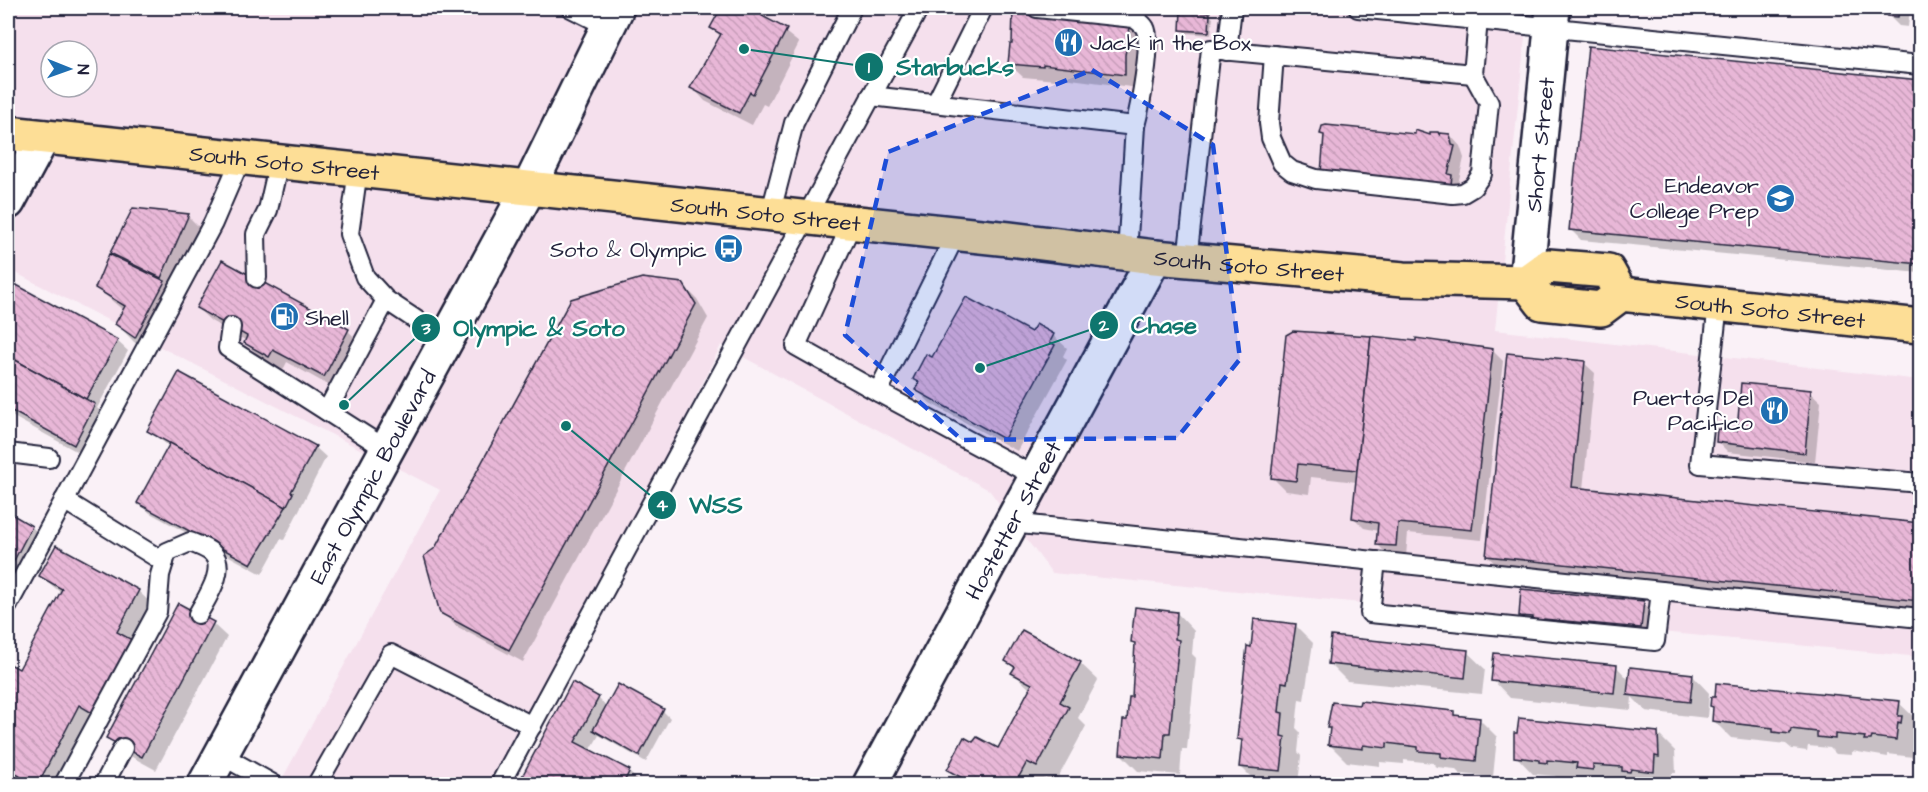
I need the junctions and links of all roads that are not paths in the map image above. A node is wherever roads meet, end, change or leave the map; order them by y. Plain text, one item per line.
1 (571, 8) edge
2 (852, 8) edge
3 (919, 8) edge
4 (983, 8) edge
5 (1037, 8) edge
6 (1232, 8) edge
7 (1358, 8) edge
8 (612, 17) edge
9 (1552, 17) edge
10 (1478, 20) junction
11 (1227, 51) junction
12 (1274, 55) junction
13 (1920, 65) edge
14 (1473, 74) junction
15 (871, 96) junction
16 (936, 104) junction
17 (1136, 126) junction
18 (8, 133) edge
19 (43, 137) junction
20 (241, 158) junction
21 (279, 162) junction
22 (358, 170) junction
23 (529, 188) junction
24 (8, 202) edge
25 (770, 214) junction
26 (805, 218) junction
27 (852, 223) junction
28 (957, 234) junction
29 (1141, 255) junction
30 (1187, 260) junction
31 (257, 278) dead end
32 (1526, 282) junction
33 (386, 300) junction
34 (1718, 304) junction
35 (1920, 326) edge
36 (231, 327) dead end
37 (445, 339) junction
38 (878, 392) junction
39 (327, 411) junction
40 (386, 449) junction
41 (8, 453) edge
42 (49, 458) dead end
43 (1036, 477) junction
44 (1920, 483) edge
45 (64, 500) junction
46 (1011, 523) junction
47 (1376, 561) junction
48 (164, 562) junction
49 (1661, 591) junction
50 (8, 605) edge
51 (198, 614) dead end
52 (1920, 618) edge
53 (532, 726) junction
54 (123, 747) dead end
55 (221, 755) junction
56 (64, 784) edge
57 (104, 784) edge
58 (205, 784) edge
59 (273, 784) edge
60 (317, 784) edge
61 (500, 784) edge
62 (870, 784) edge

1 - 8 lane
2 - 25 lane
3 - 15 lane
4 - 16 lane
5 - 17 lane
6 - 11 lane
7 - 10 lane
8 - 23 street, East Olympic Boulevard
9 - 10 lane
9 - 13 lane
9 - 32 street, Short Street
10 - 14 lane
11 - 12 lane
11 - 30 lane
12 - 14 lane
12 - 14 lane
15 - 16 lane
15 - 26 lane
16 - 17 lane
17 - 29 lane
18 - 19 main road, South Soto Street
19 - 20 main road, South Soto Street
19 - 24 street
20 - 21 main road, South Soto Street
20 - 45 lane
21 - 22 main road, South Soto Street
21 - 31 lane
22 - 23 main road, South Soto Street
22 - 33 lane
23 - 25 main road, South Soto Street
23 - 37 street, East Olympic Boulevard
25 - 26 main road, South Soto Street
26 - 27 main road, South Soto Street
26 - 53 lane
27 - 28 main road, South Soto Street
27 - 38 lane
28 - 29 main road, South Soto Street
28 - 38 lane
29 - 30 main road, South Soto Street
29 - 43 street, Hostetter Street
30 - 32 main road, South Soto Street
32 - 34 main road, South Soto Street
33 - 37 lane
33 - 39 lane
34 - 35 main road, South Soto Street
34 - 44 lane
36 - 39 lane
37 - 40 street, East Olympic Boulevard
38 - 43 lane
39 - 40 lane
40 - 55 street, East Olympic Boulevard
41 - 42 lane
43 - 46 street, Hostetter Street
45 - 48 lane
45 - 50 lane
46 - 47 lane
46 - 62 street, Hostetter Street
47 - 49 lane
47 - 49 lane
48 - 51 lane
48 - 56 lane
49 - 52 lane
53 - 60 lane
53 - 61 lane
54 - 57 lane
55 - 58 street, East Olympic Boulevard
55 - 59 lane

